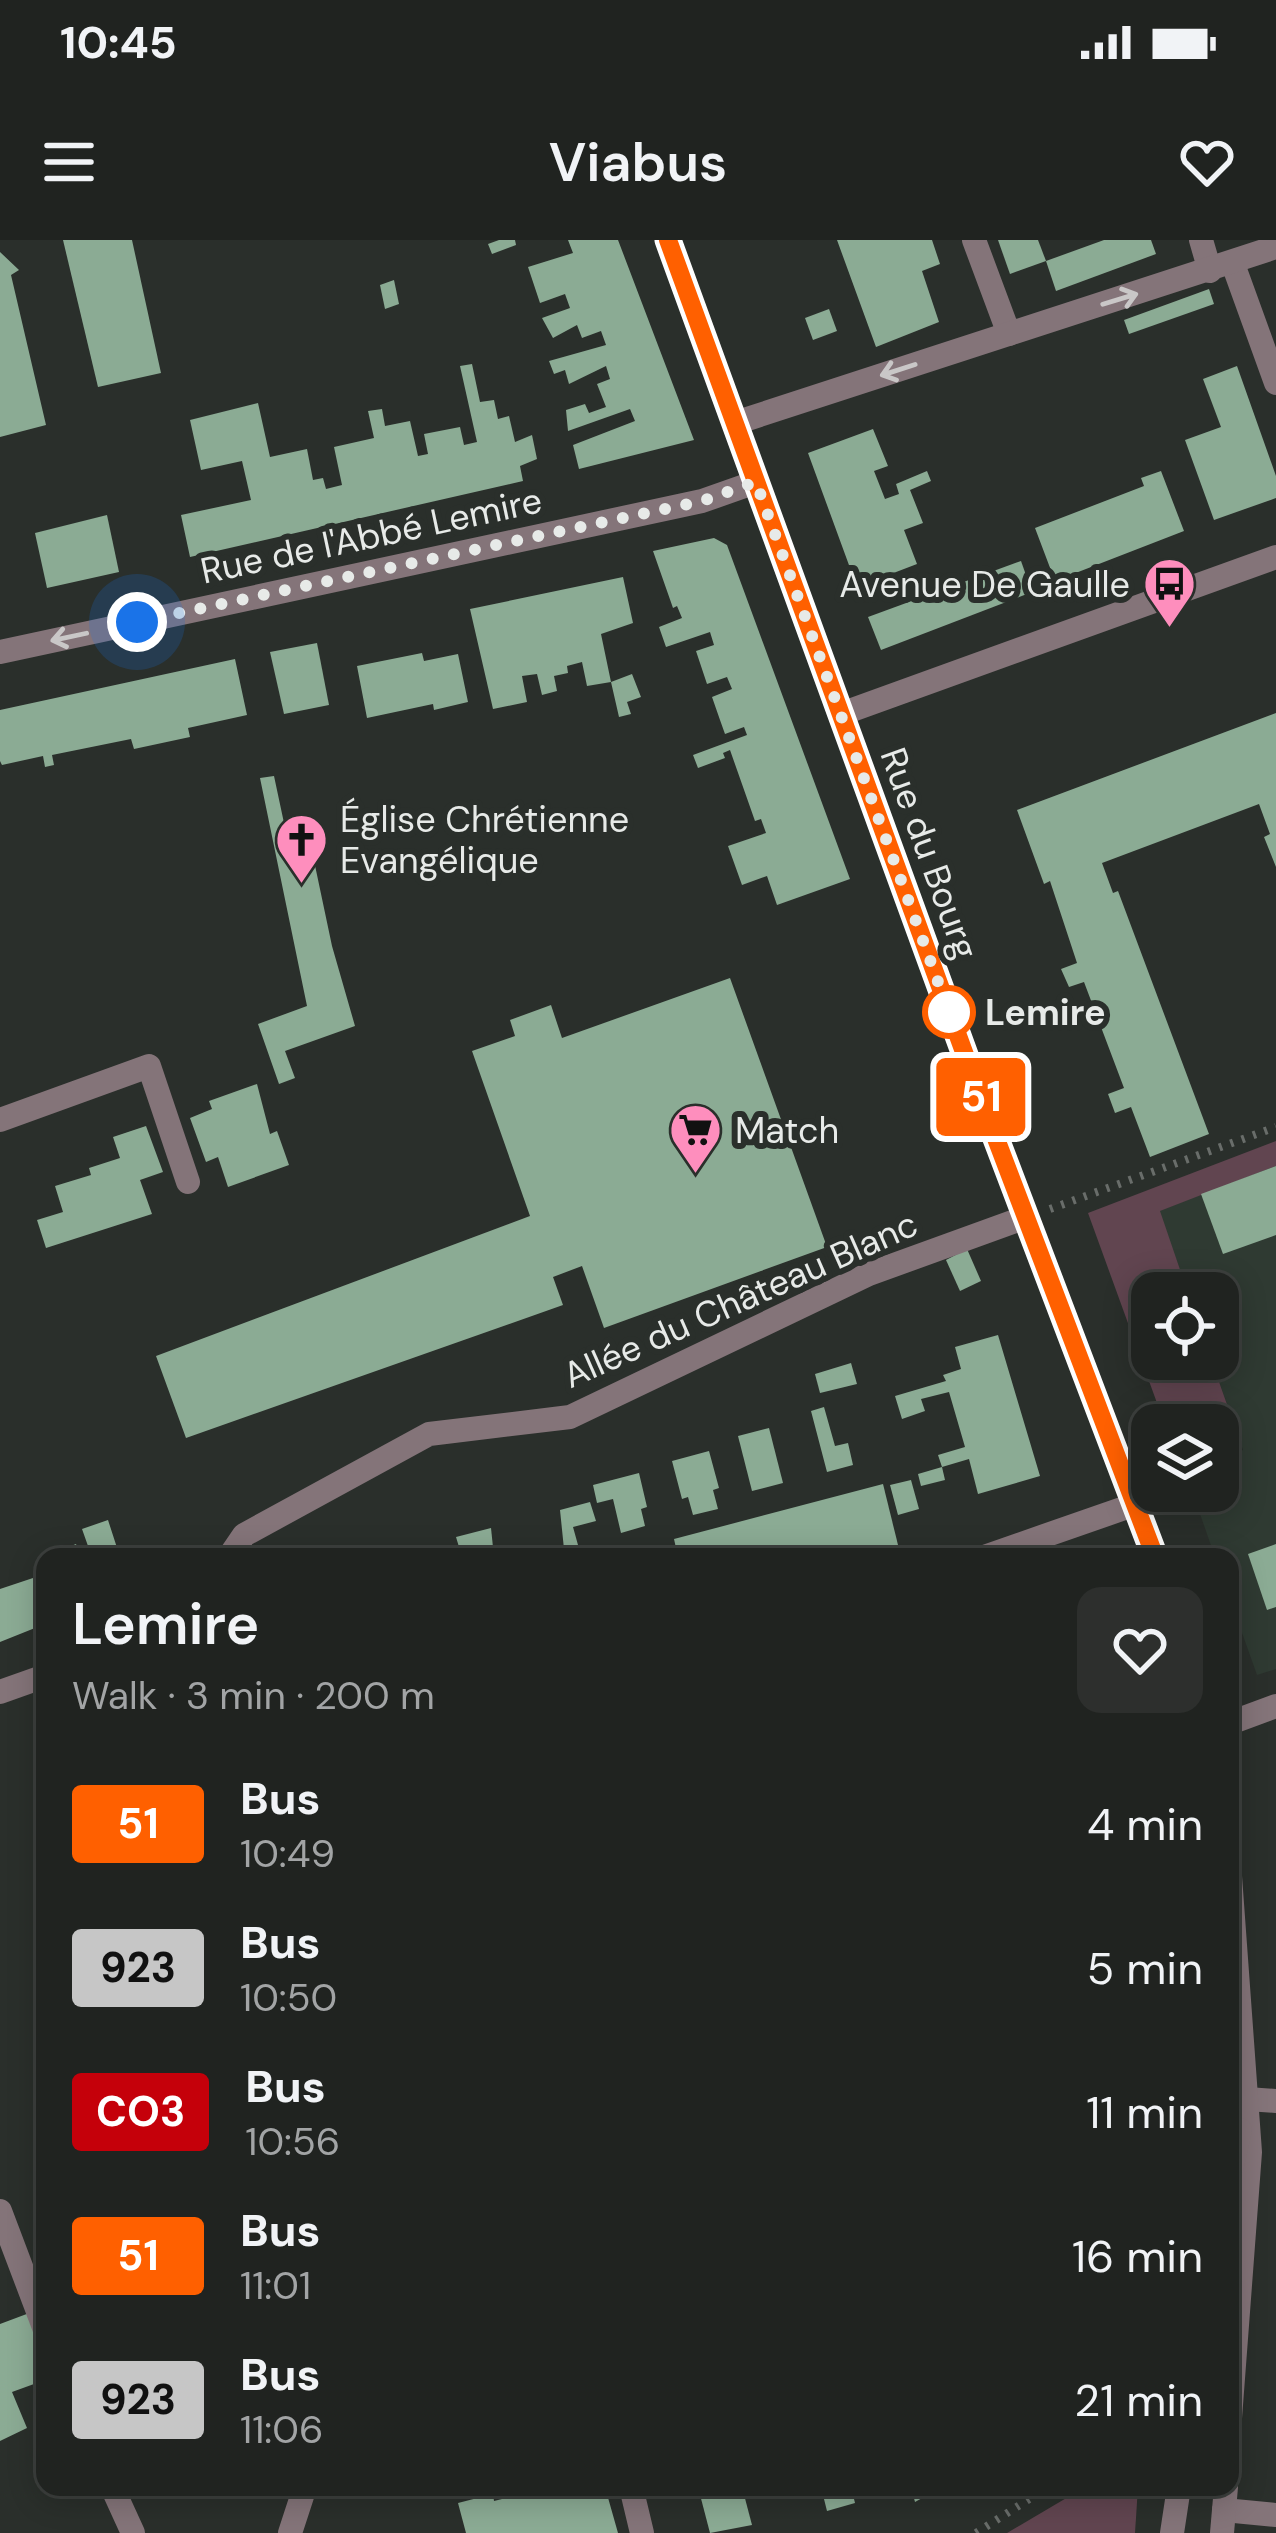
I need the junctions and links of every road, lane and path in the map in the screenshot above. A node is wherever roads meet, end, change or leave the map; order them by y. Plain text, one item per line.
1 (668, 240) edge
2 (974, 240) edge
3 (1202, 240) edge
4 (1276, 247) edge
5 (1222, 267) junction
6 (1009, 334) junction
7 (1276, 382) edge
8 (735, 423) junction
9 (756, 482) junction
10 (1276, 557) edge
11 (0, 652) edge
12 (841, 714) junction
13 (0, 1120) edge
14 (1276, 1127) edge
15 (188, 1182) dead end
16 (1026, 1217) junction
17 (1131, 1491) edge
18 (1131, 1506) edge
19 (1139, 1512) edge
20 (235, 1548) edge
21 (1010, 1548) edge
22 (1152, 1548) edge
23 (36, 1679) edge
24 (0, 1692) edge
25 (1276, 1706) edge
26 (1239, 1720) edge
27 (1239, 1994) edge
28 (1247, 2099) junction
29 (1276, 2101) edge
30 (1239, 2135) edge
31 (0, 2211) edge
32 (36, 2306) edge
33 (1239, 2310) edge
34 (116, 2496) edge
35 (302, 2496) edge
36 (633, 2496) edge
37 (1034, 2496) edge
38 (1178, 2496) edge
39 (1224, 2510) edge
40 (1276, 2515) edge
41 (133, 2533) edge
42 (290, 2533) edge
43 (642, 2533) edge
44 (976, 2533) edge
45 (1172, 2533) edge

1 - 8 street, Rue du Bourg
2 - 6 street
3 - 5 street
4 - 5 street
6 -> 5 street
5 - 7 street
6 -> 8 street
8 - 9 street, Rue du Bourg
9 -> 11 street, Rue de l'Abbé Lemire
9 - 12 street, Rue du Bourg
10 - 12 street
12 - 16 street, Rue du Bourg
13 - 15 street
14 - 16 path
16 - 17 street, Rue du Bourg
16 - 20 street, Allée du Château Blanc
18 - 21 street
19 - 22 street, Rue du Bourg
23 - 24 street
25 - 26 street
27 - 28 street
28 - 29 street
28 - 30 street
28 - 33 street
31 - 32 street
34 - 41 street
35 - 42 street
36 - 43 street
37 - 44 path
38 - 45 street
39 - 40 street

